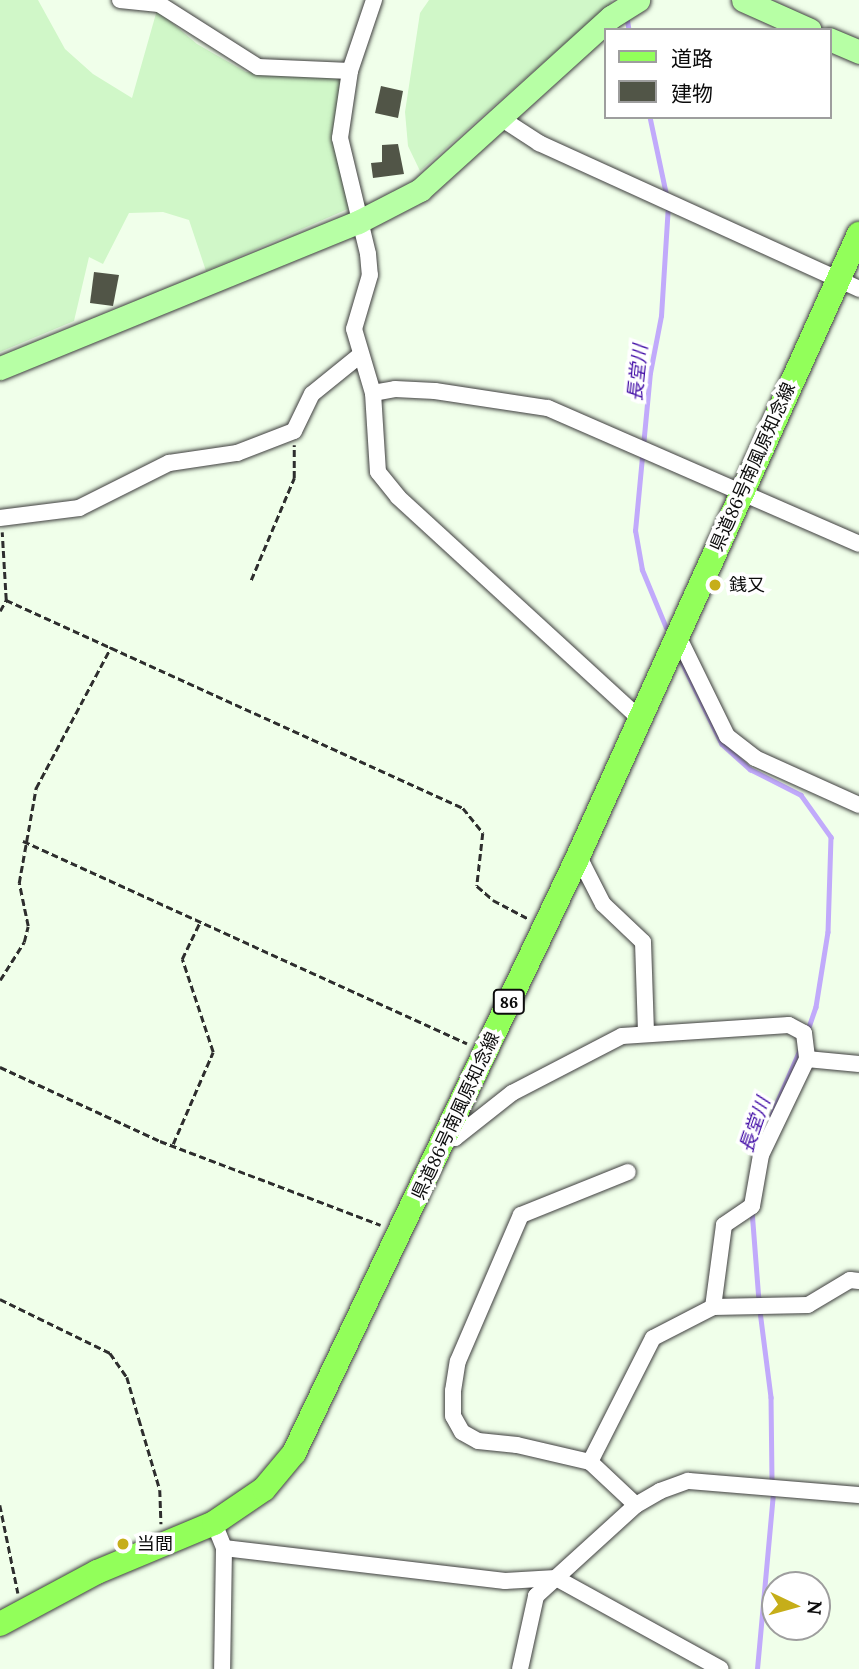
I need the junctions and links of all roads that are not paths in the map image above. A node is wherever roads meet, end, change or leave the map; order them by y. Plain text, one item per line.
1 (120, 0) edge
2 (374, 0) edge
3 (638, 0) edge
4 (743, 0) edge
5 (806, 28) edge
6 (831, 39) edge
7 (859, 52) edge
8 (350, 71) junction
9 (499, 117) junction
10 (358, 222) junction
11 (859, 234) edge
12 (849, 285) edge
13 (359, 356) junction
14 (0, 368) edge
15 (373, 393) junction
16 (741, 495) junction
17 (1, 518) edge
18 (859, 544) edge
19 (677, 634) junction
20 (639, 718) junction
21 (859, 805) edge
22 (576, 860) junction
23 (646, 1034) junction
24 (807, 1059) junction
25 (859, 1064) edge
26 (444, 1138) junction
27 (628, 1172) dead end
28 (859, 1281) edge
29 (713, 1307) junction
30 (590, 1462) junction
31 (859, 1495) edge
32 (636, 1505) junction
33 (214, 1524) junction
34 (224, 1548) junction
35 (556, 1578) junction
36 (0, 1624) edge
37 (222, 1669) edge
38 (520, 1669) edge
39 (721, 1669) edge

1 - 8 street
2 - 8 street
3 - 9 street
4 - 5 street
6 - 7 street
8 - 10 street
9 - 10 street
9 - 12 street
10 - 13 street
10 - 14 street
11 - 12 main road, 県道86号南風原知念線 / 86
12 - 16 main road, 県道86号南風原知念線 / 86
13 - 15 street
13 - 17 street
15 - 16 street
15 - 20 street
16 - 18 street
16 - 19 main road, 県道86号南風原知念線 / 86
19 - 20 main road, 県道86号南風原知念線 / 86
19 - 21 street
20 - 22 main road, 県道86号南風原知念線 / 86
22 - 23 street
22 - 26 main road, 県道86号南風原知念線 / 86
23 - 24 street
23 - 26 street
24 - 25 street
24 - 29 street
26 - 33 main road, 県道86号南風原知念線 / 86
27 - 30 street
28 - 29 street
29 - 30 street
30 - 32 street
31 - 32 street
32 - 35 street
33 - 34 street
33 - 36 main road, 県道86号南風原知念線 / 86
34 - 35 street
34 - 37 street
35 - 38 street
35 - 39 street

